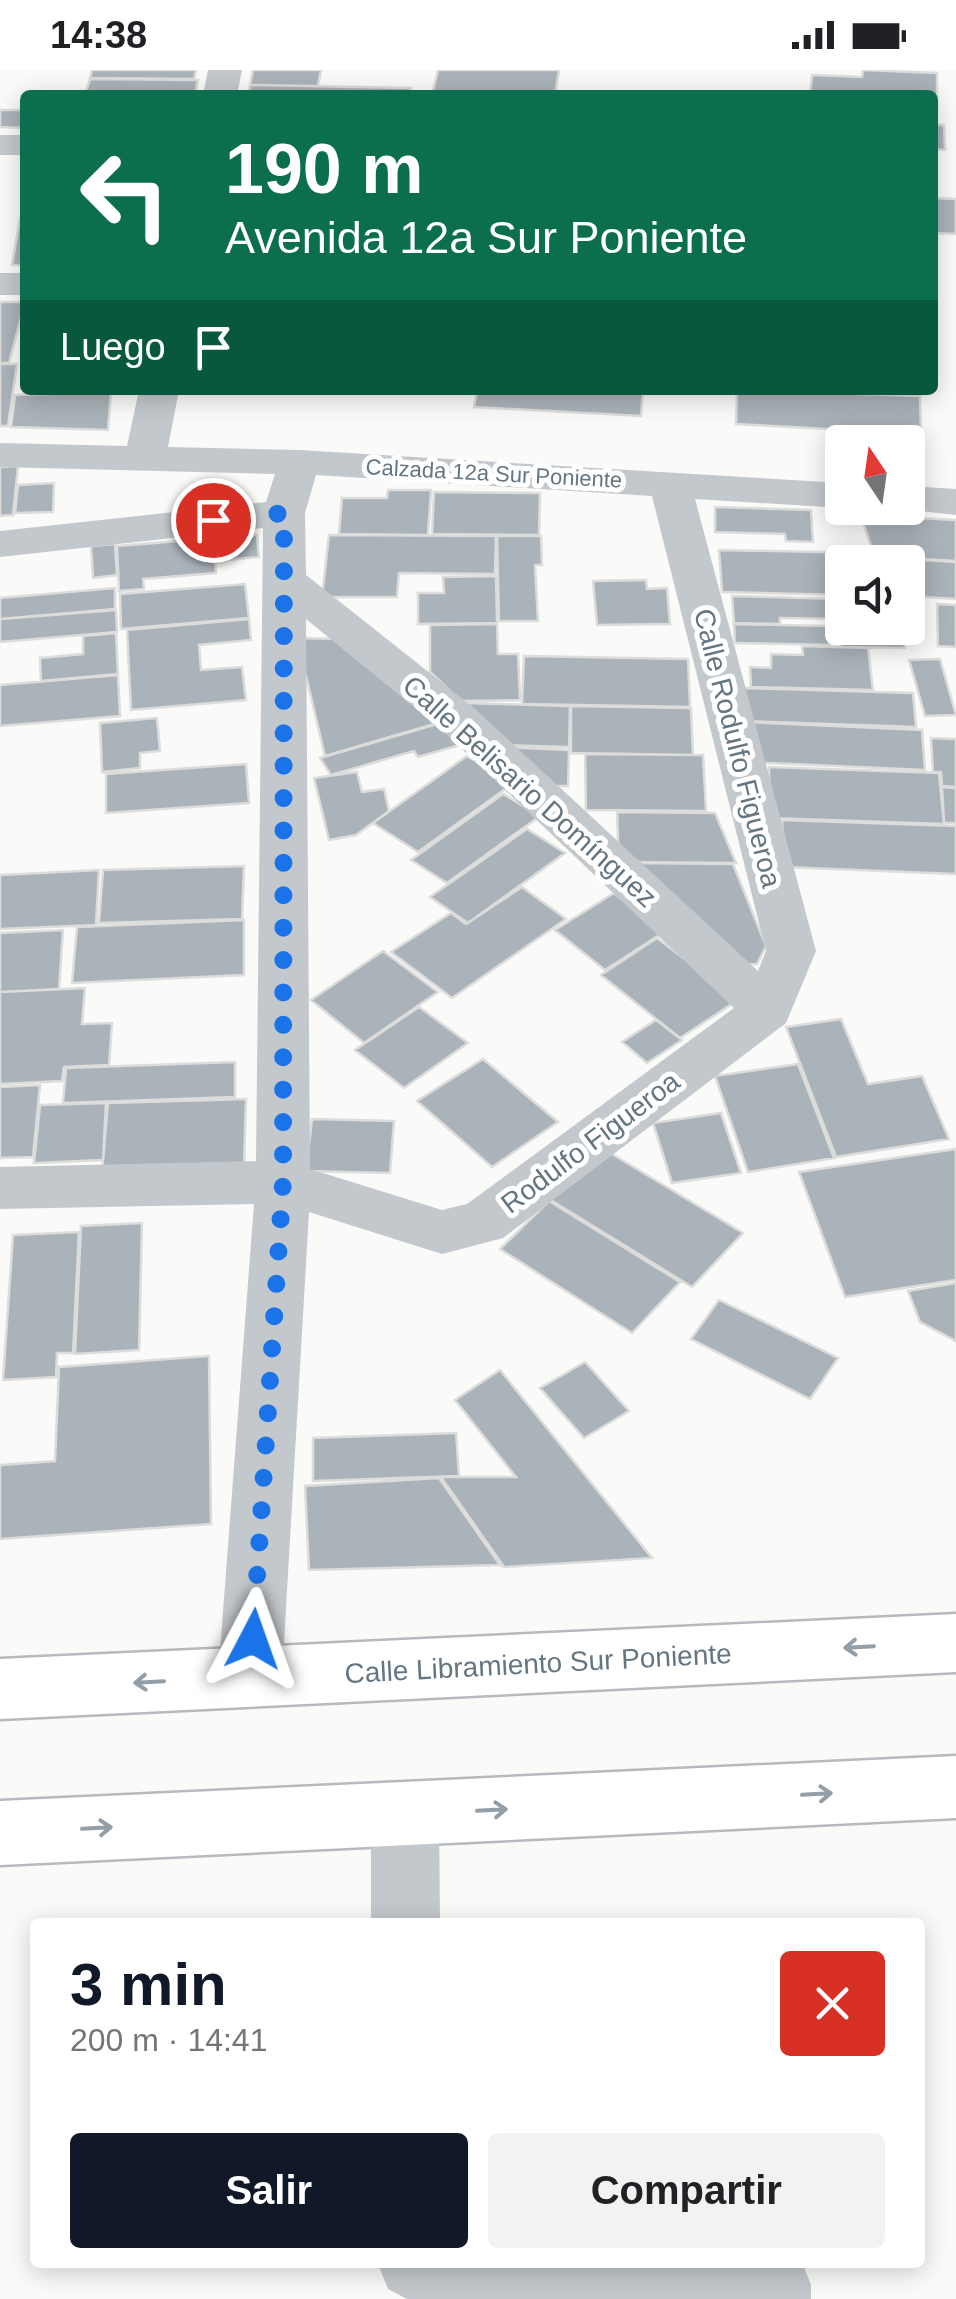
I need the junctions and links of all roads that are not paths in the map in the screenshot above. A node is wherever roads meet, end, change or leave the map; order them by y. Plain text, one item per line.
1 (157, 395) edge
2 (0, 456) edge
3 (144, 458) junction
4 (298, 462) junction
5 (670, 483) junction
6 (825, 493) edge
7 (925, 500) edge
8 (956, 502) edge
9 (284, 513) junction
10 (0, 544) edge
11 (285, 580) junction
12 (768, 1010) junction
13 (283, 1182) junction
14 (0, 1188) edge
15 (956, 1643) edge
16 (250, 1677) junction
17 (0, 1690) edge
18 (944, 1792) edge
19 (405, 1814) junction
20 (0, 1833) edge
21 (406, 1918) edge
22 (591, 2268) edge
23 (774, 2299) edge

1 - 3 street
2 - 3 street, Calzada 12a Sur Poniente
3 - 4 street, Calzada 12a Sur Poniente
4 - 5 street, Calzada 12a Sur Poniente
4 - 9 street
5 - 6 street, Calzada 12a Sur Poniente
5 - 12 street, Calle Rodulfo Figueroa
7 - 8 street
9 - 10 street
9 - 11 street
11 - 12 street, Calle Belisario Domínguez
11 - 13 street
12 - 13 street, Rodulfo Figueroa
13 - 14 street, Rodulfo Figueroa
13 - 16 street
15 -> 16 main road, Calle Libramiento Sur Poniente
16 -> 17 main road, Calle Libramiento Sur Poniente
19 -> 18 main road
20 -> 19 main road
19 - 21 street
22 - 23 street

